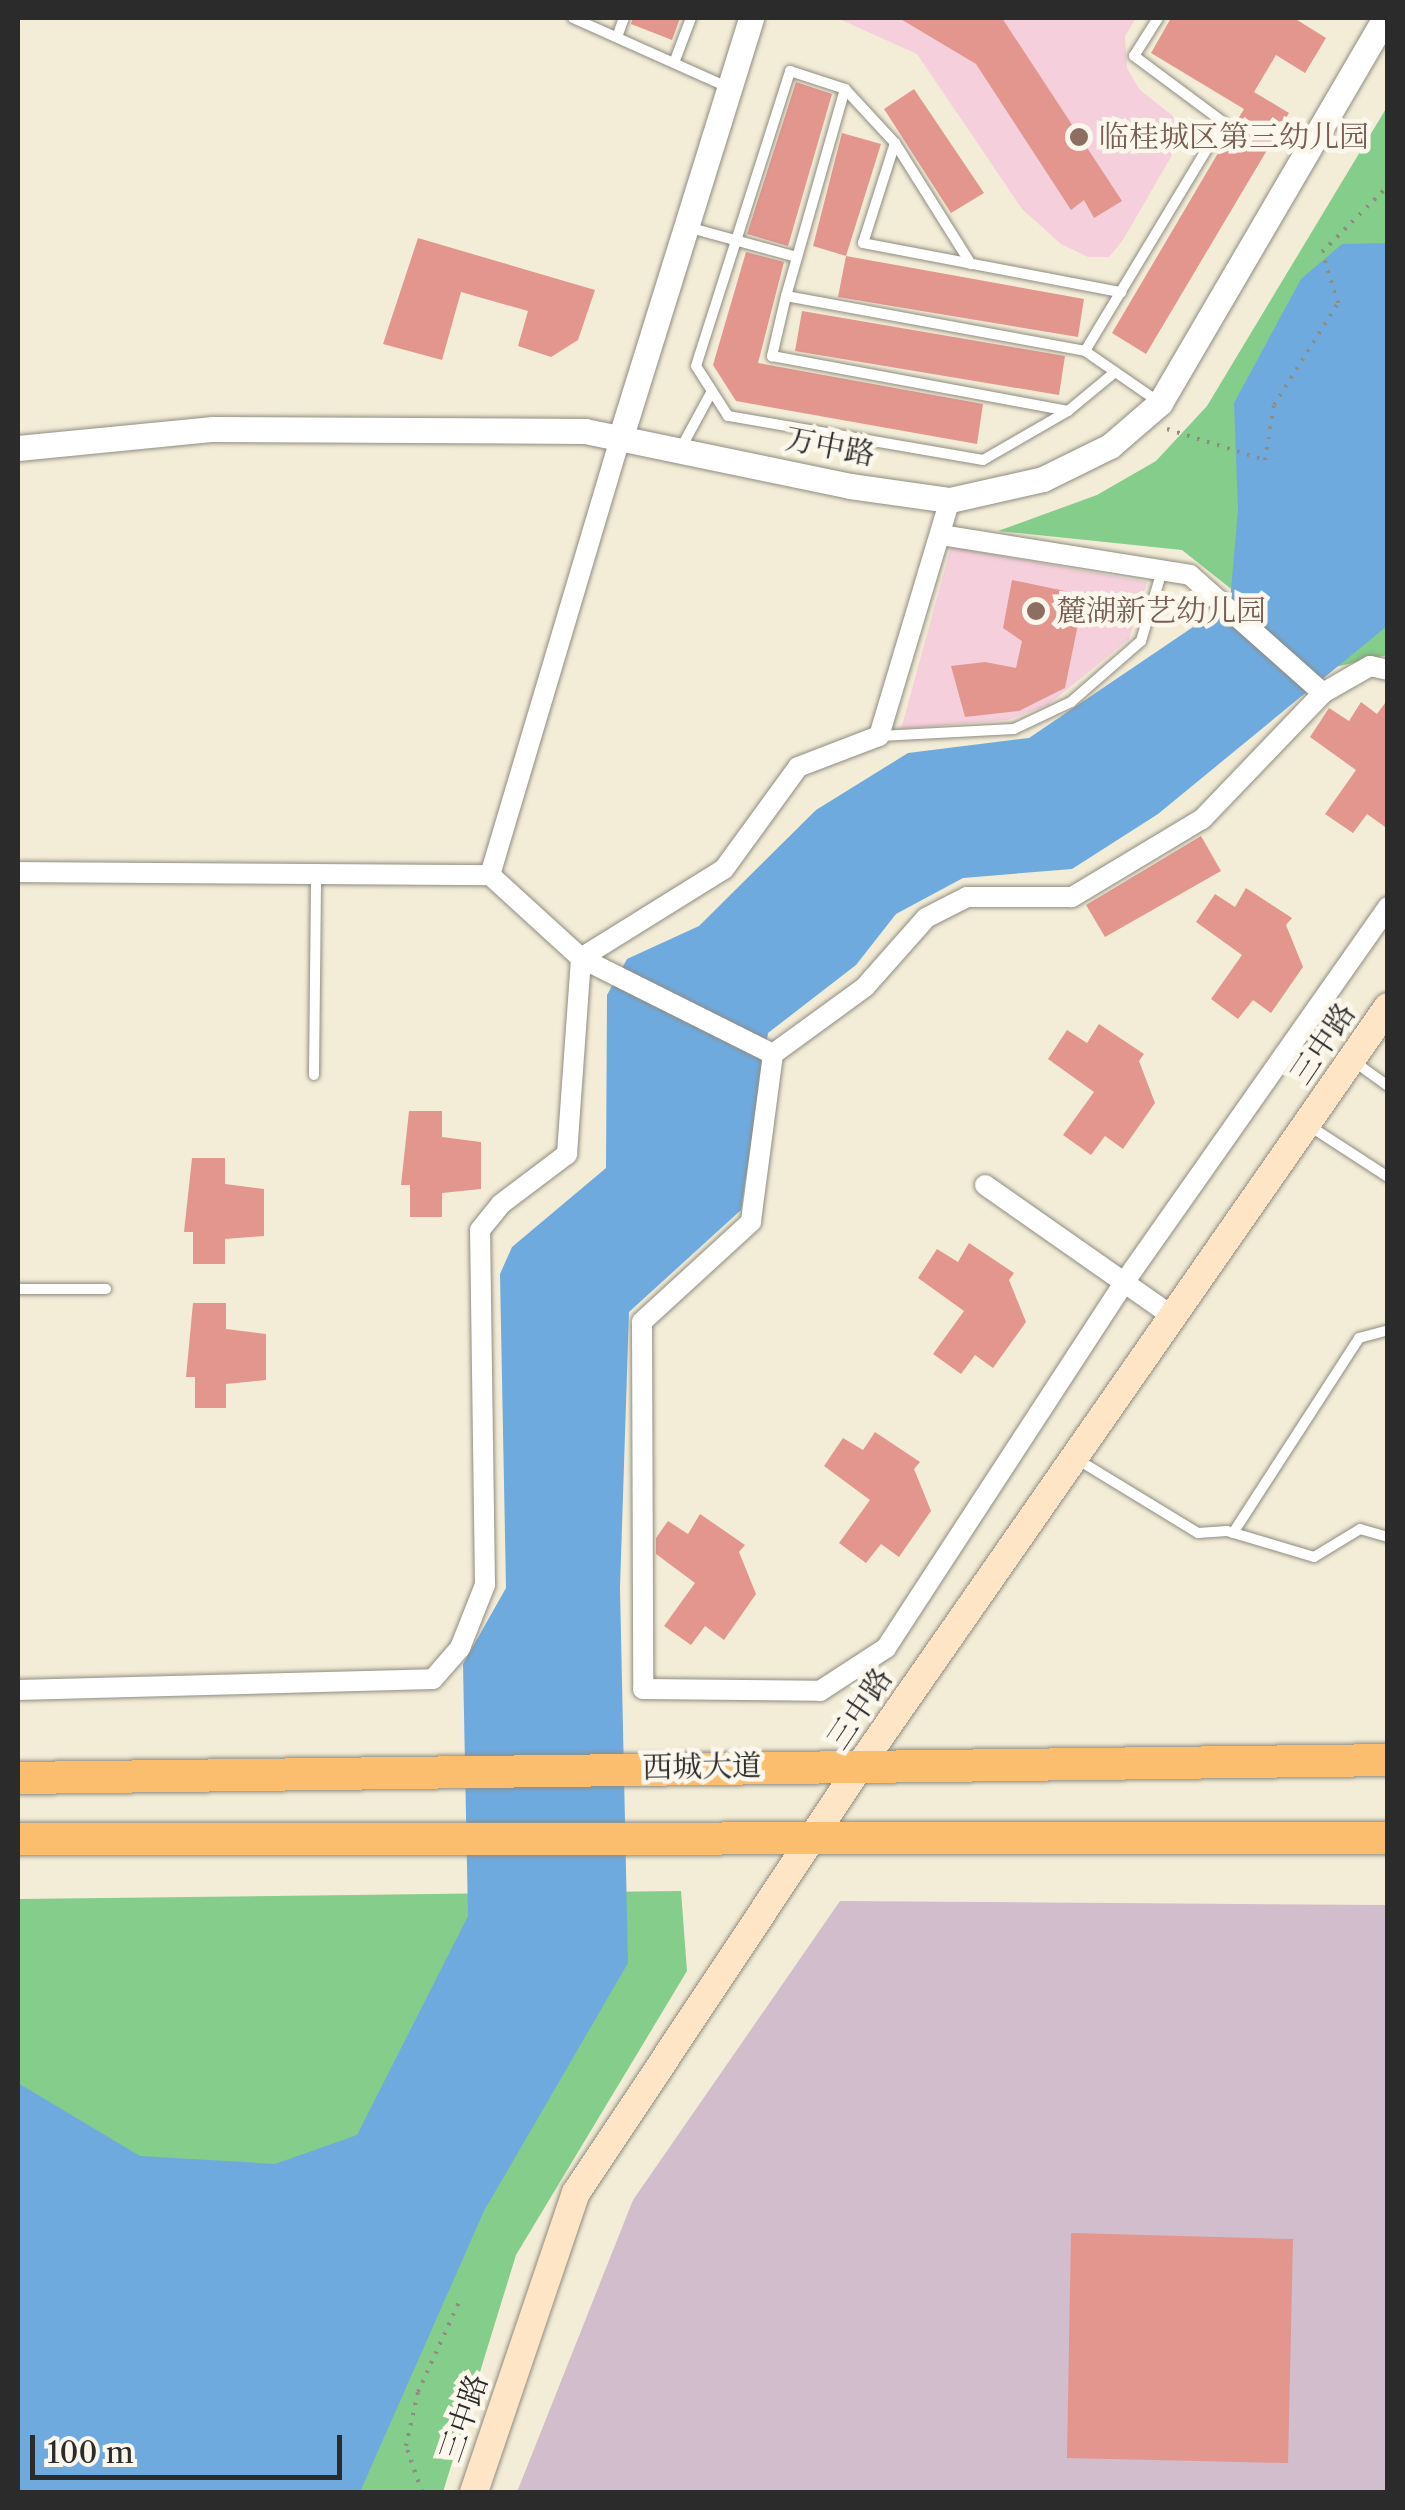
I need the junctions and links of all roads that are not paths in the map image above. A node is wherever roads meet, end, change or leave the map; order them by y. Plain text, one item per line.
1 (573, 18) edge
2 (624, 18) edge
3 (692, 18) edge
4 (752, 18) edge
5 (1158, 18) edge
6 (1386, 18) edge
7 (617, 37) junction
8 (674, 63) junction
9 (729, 88) junction
10 (845, 89) junction
11 (895, 143) junction
12 (686, 227) junction
13 (736, 240) junction
14 (798, 257) junction
15 (971, 264) junction
16 (1121, 292) junction
17 (786, 296) junction
18 (1085, 351) junction
19 (1115, 372) junction
20 (712, 391) junction
21 (1068, 411) junction
22 (1151, 412) junction
23 (620, 436) junction
24 (18, 448) edge
25 (680, 449) junction
26 (950, 500) junction
27 (941, 535) junction
28 (1162, 571) junction
29 (1388, 670) edge
30 (1323, 693) junction
31 (879, 736) junction
32 (18, 872) edge
33 (316, 874) junction
34 (490, 875) junction
35 (1388, 907) edge
36 (582, 958) junction
37 (1388, 1007) edge
38 (773, 1054) junction
39 (1351, 1060) junction
40 (314, 1075) dead end
41 (1388, 1086) edge
42 (1307, 1125) junction
43 (1388, 1176) edge
44 (985, 1185) dead end
45 (1123, 1284) junction
46 (18, 1288) edge
47 (106, 1289) dead end
48 (1172, 1316) junction
49 (1388, 1330) edge
50 (1074, 1458) junction
51 (1233, 1533) junction
52 (1388, 1536) edge
53 (18, 1690) edge
54 (1388, 1760) edge
55 (860, 1764) junction
56 (18, 1778) edge
57 (819, 1836) junction
58 (1388, 1838) edge
59 (18, 1839) edge
60 (474, 2492) edge

1 - 7 lane
2 - 7 lane
3 - 8 lane
4 - 9 street
5 - 16 lane
6 - 22 street, 万中路
7 - 8 lane
8 - 9 lane
9 - 12 street
10 - 11 lane
10 - 13 lane
10 - 14 lane
11 - 15 lane
11 - 15 lane
12 - 13 lane
12 - 23 street
13 - 14 lane
13 - 20 lane
14 - 17 lane
15 - 16 lane
16 - 18 lane
17 - 18 lane
17 - 21 lane
18 - 19 lane
19 - 21 lane
19 - 22 lane
20 - 21 lane
20 - 25 lane
22 - 26 street, 万中路
23 - 24 street, 万中路
23 - 25 street, 万中路
23 - 34 street
25 - 26 street, 万中路
26 - 27 street
27 - 28 street
27 - 31 street
28 - 30 street
28 - 31 lane
29 - 30 street
30 - 38 street
31 - 36 street
32 - 33 street
33 - 34 street
33 - 40 lane
34 - 36 street
35 - 45 street
36 - 38 street
36 - 53 street
37 - 39 main road, 三中路
38 - 45 street
39 - 41 lane
39 - 42 main road, 三中路
42 - 43 lane
42 - 48 main road, 三中路
44 - 45 street
45 - 48 street
46 - 47 lane
48 - 50 main road, 三中路
49 - 51 lane
50 - 51 lane
50 - 55 main road, 三中路
51 - 52 lane
54 - 55 highway, 西城大道
55 - 56 highway, 西城大道
55 - 57 main road, 三中路
57 - 58 highway
57 - 59 highway
57 - 60 main road, 三中路

